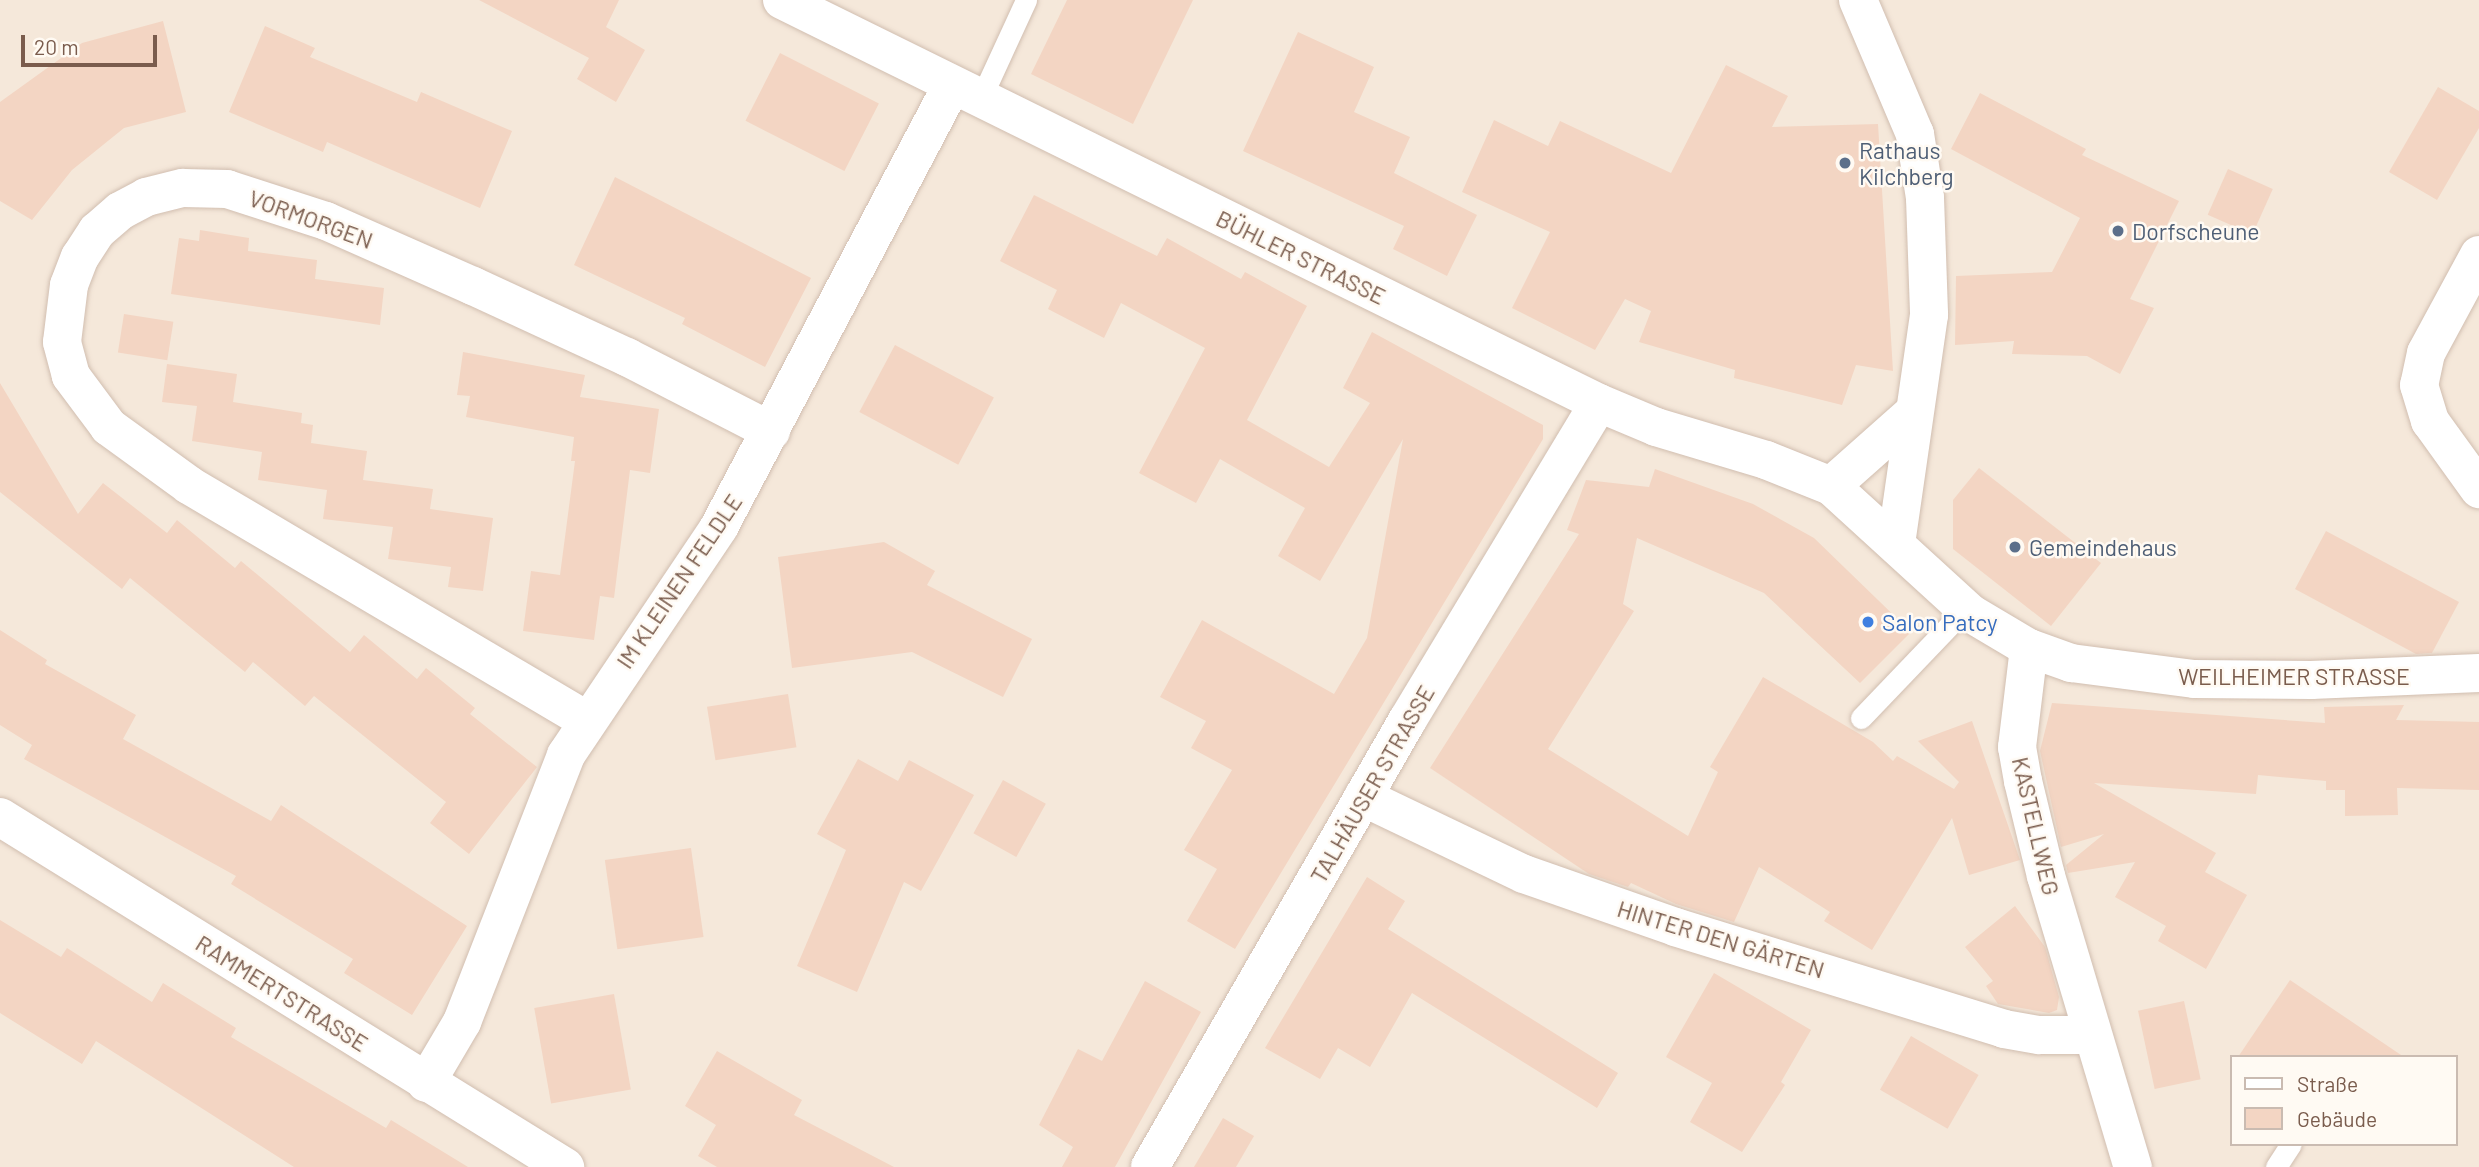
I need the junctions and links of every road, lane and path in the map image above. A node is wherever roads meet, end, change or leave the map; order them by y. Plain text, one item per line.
1 (782, 0) edge
2 (1027, 0) edge
3 (1858, 0) edge
4 (966, 93) junction
5 (2479, 255) edge
6 (1599, 403) junction
7 (1911, 415) junction
8 (771, 431) junction
9 (1831, 486) junction
10 (2479, 489) edge
11 (1896, 544) junction
12 (1965, 609) junction
13 (2029, 648) junction
14 (2479, 673) edge
15 (1861, 718) dead end
16 (586, 720) junction
17 (1363, 797) junction
18 (0, 817) edge
19 (2092, 1035) junction
20 (426, 1083) junction
21 (2290, 1146) edge
22 (565, 1167) edge
23 (1150, 1167) edge
24 (2133, 1167) edge
25 (2276, 1167) edge

1 - 4 street, BÜHLER STRASSE
2 - 4 lane
3 - 7 street
4 - 6 street, BÜHLER STRASSE
4 - 8 street, IM KLEINEN FELDLE
5 - 10 street
6 - 9 street, BÜHLER STRASSE
6 - 17 street, TALHÄUSER STRASSE
7 - 9 street
7 - 11 street
8 - 16 street, IM KLEINEN FELDLE
8 - 16 street, VORMORGEN
9 - 11 street
11 - 12 street
12 - 13 street
12 - 15 lane
13 - 14 street, WEILHEIMER STRASSE
13 - 19 street, KASTELLWEG
16 - 20 street, IM KLEINEN FELDLE
17 - 19 street, HINTER DEN GÄRTEN
17 - 23 street, TALHÄUSER STRASSE
18 - 20 street, RAMMERTSTRASSE
19 - 24 street, KASTELLWEG
20 - 22 street, RAMMERTSTRASSE
21 - 25 lane

